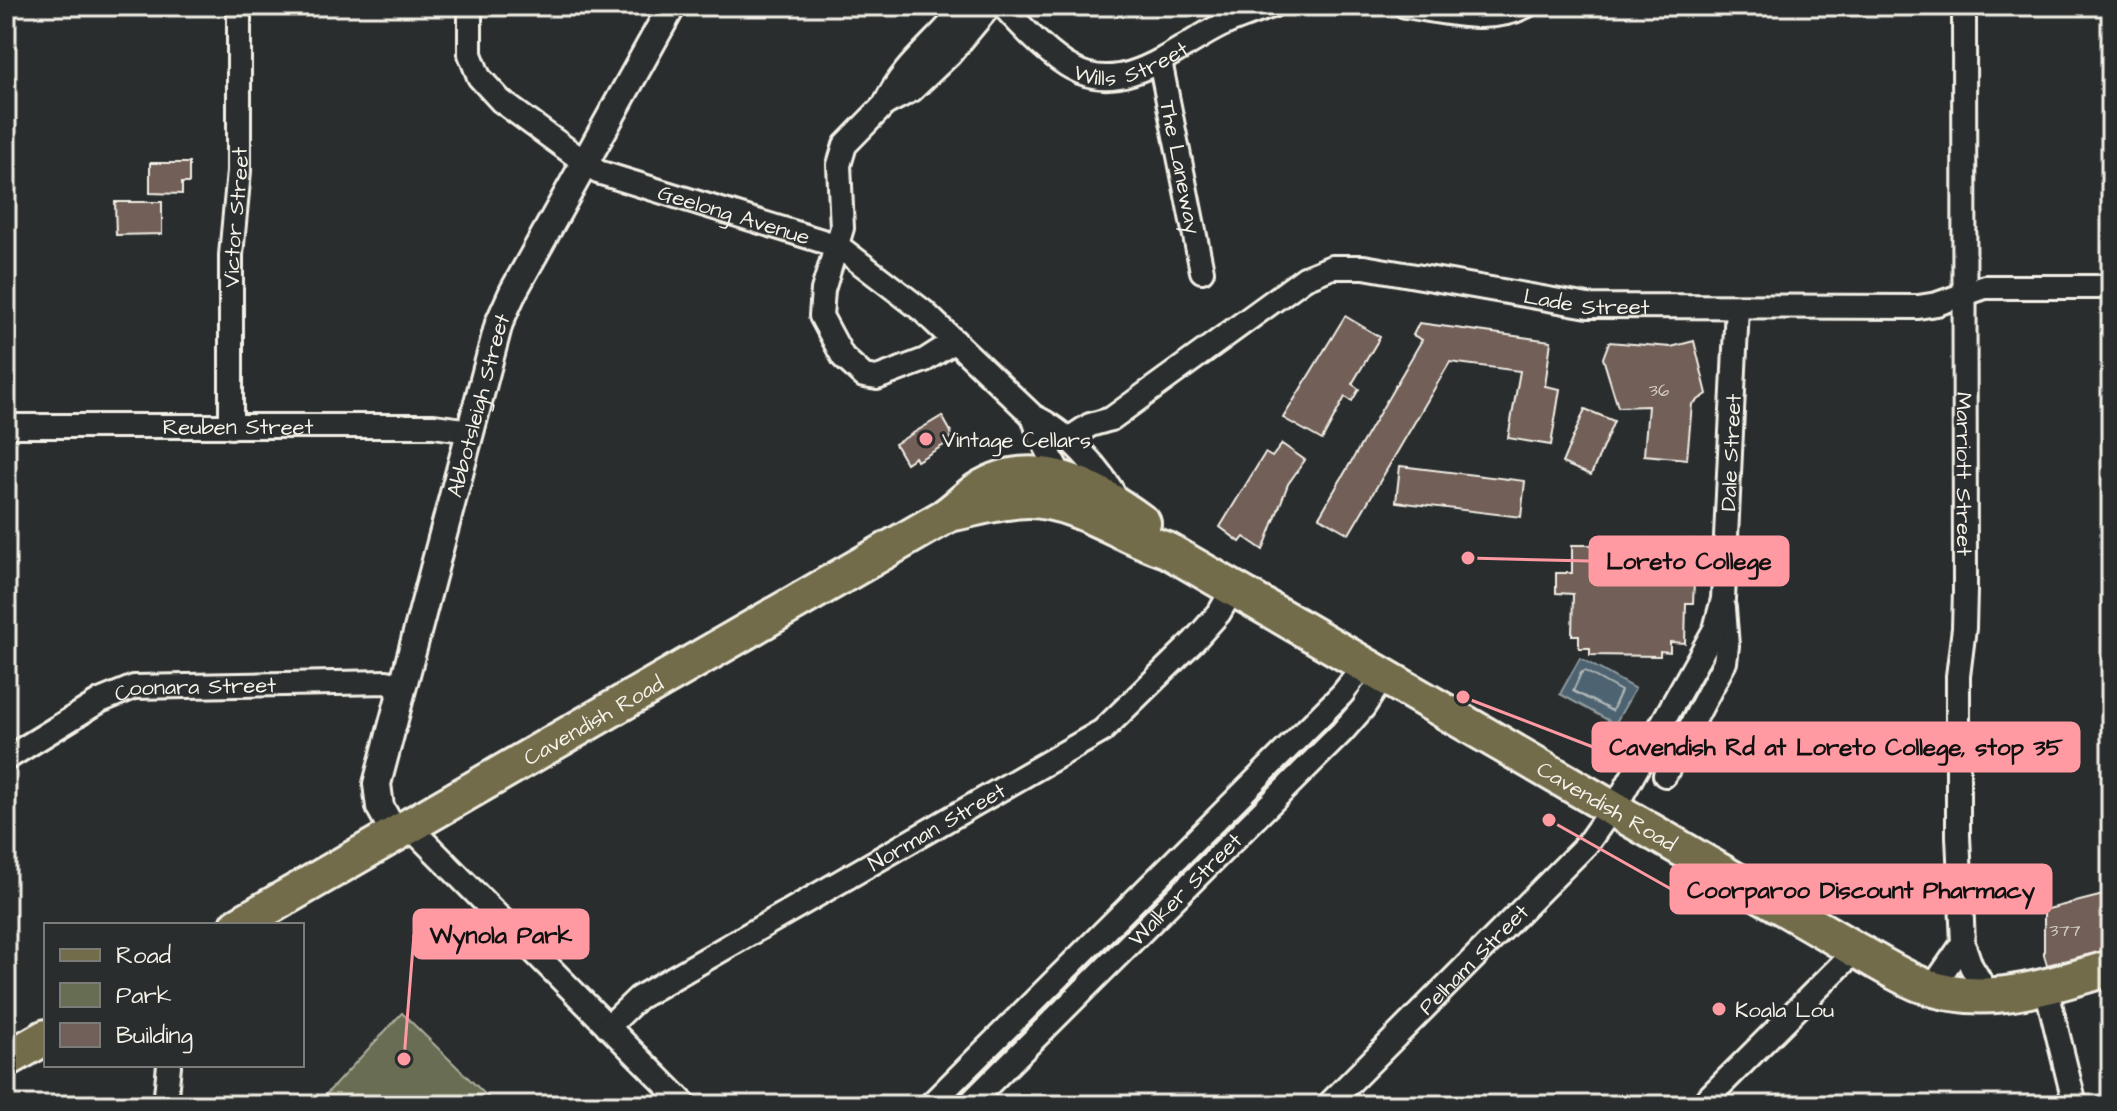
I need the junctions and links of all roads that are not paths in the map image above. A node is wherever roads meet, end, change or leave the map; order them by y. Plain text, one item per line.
1 (239, 6) edge
2 (470, 6) edge
3 (672, 6) edge
4 (965, 6) edge
5 (990, 6) edge
6 (1003, 6) edge
7 (1272, 6) edge
8 (1405, 6) edge
9 (1526, 6) edge
10 (1964, 6) edge
11 (1160, 61) junction
12 (885, 104) junction
13 (585, 162) junction
14 (838, 246) junction
15 (1202, 271) dead end
16 (2111, 287) edge
17 (1964, 293) junction
18 (1737, 307) junction
19 (955, 341) junction
20 (6, 426) edge
21 (231, 427) junction
22 (470, 431) junction
23 (1064, 455) junction
24 (1077, 510) junction
25 (949, 514) junction
26 (1167, 550) junction
27 (1233, 589) junction
28 (1723, 599) junction
29 (1375, 670) junction
30 (404, 687) junction
31 (9, 751) edge
32 (1665, 775) dead end
33 (1612, 808) junction
34 (402, 830) junction
35 (241, 923) edge
36 (1963, 943) junction
37 (1856, 950) junction
38 (2111, 968) edge
39 (2046, 987) junction
40 (1932, 988) junction
41 (1989, 996) junction
42 (608, 1027) junction
43 (44, 1038) edge
44 (6, 1060) edge
45 (169, 1067) edge
46 (957, 1078) junction
47 (972, 1101) edge
48 (165, 1105) edge
49 (686, 1105) edge
50 (930, 1105) edge
51 (1328, 1105) edge
52 (1701, 1105) edge
53 (2075, 1105) edge

1 - 21 street, Victor Street
2 - 13 street, Geelong Avenue
3 - 13 street, Abbotsleigh Street
4 - 12 street
5 - 12 street
6 - 11 street, Wills Street
7 - 11 street, Wills Street
8 - 9 street
10 - 17 street, Marriott Street
11 - 15 street, The Laneway
12 - 14 street
13 - 14 street, Geelong Avenue
13 - 22 street, Abbotsleigh Street
14 - 19 street, Geelong Avenue
14 - 19 street
16 - 17 street, Lade Street
17 - 18 street, Lade Street
17 - 36 street, Marriott Street
18 - 23 street, Lade Street
18 - 28 street, Dale Street
19 - 23 street, Geelong Avenue
20 - 21 street, Reuben Street
21 - 22 street, Reuben Street
22 - 30 street, Abbotsleigh Street
23 - 24 street, Geelong Avenue
23 - 25 main road, Cavendish Road
23 - 26 main road, Cavendish Road
24 - 25 main road, Cavendish Road
24 - 26 main road, Cavendish Road
25 - 34 main road, Cavendish Road
26 - 27 main road, Cavendish Road
27 - 29 main road, Cavendish Road
27 - 42 street, Norman Street
28 - 32 street, Dale Street
28 - 33 street, Dale Street
29 - 33 main road, Cavendish Road
29 - 46 street, Walker Street
29 - 47 street, Walker Street
30 - 31 street, Coonara Street
30 - 34 street, Abbotsleigh Street
33 - 37 main road, Cavendish Road
33 - 51 street, Pelham Street
34 - 35 main road, Cavendish Road
34 - 42 street
36 - 40 street
36 - 41 street, Marriott Street
37 - 40 main road, Cavendish Road
37 - 52 street
38 - 39 main road, Cavendish Road
39 - 41 main road, Cavendish Road
39 - 53 street
40 - 41 main road, Cavendish Road
42 - 49 street
43 - 44 main road
45 - 48 street
46 - 47 street, Walker Street
46 - 50 street, Walker Street

